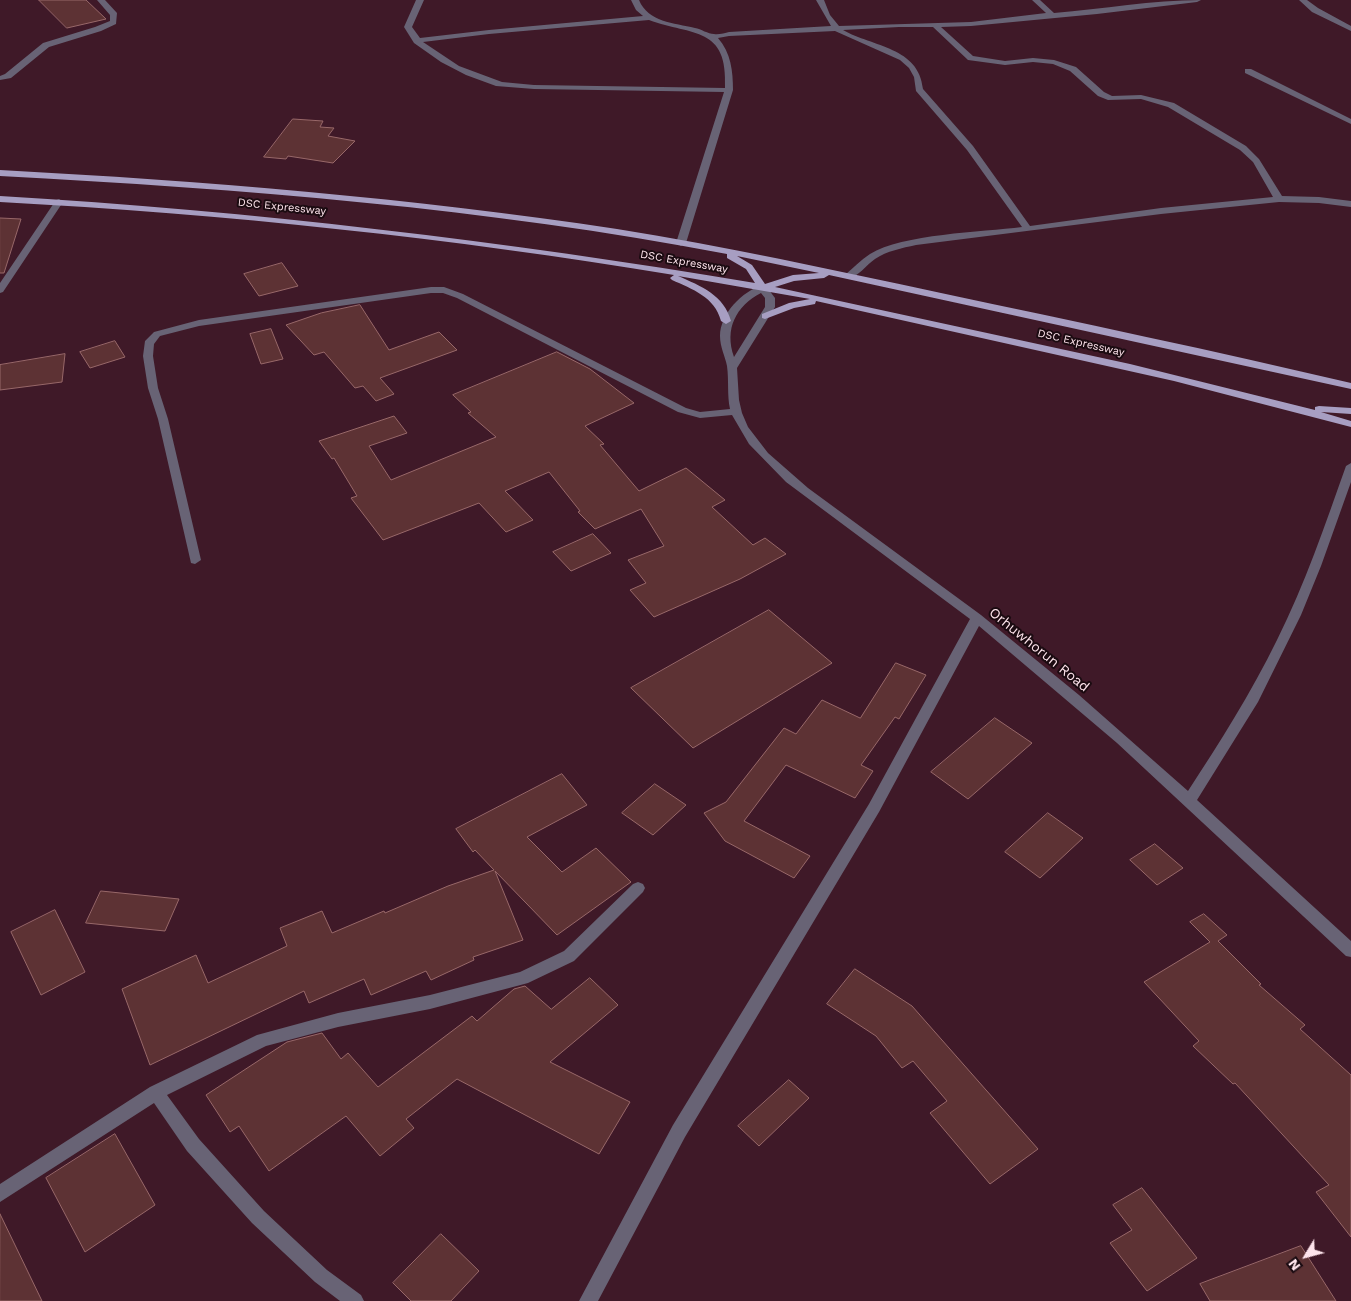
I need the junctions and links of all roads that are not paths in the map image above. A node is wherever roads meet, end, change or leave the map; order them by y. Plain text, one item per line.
1 (101, 0) edge
2 (420, 0) edge
3 (635, 0) edge
4 (820, 0) edge
5 (1036, 0) edge
6 (1131, 0) edge
7 (1197, 0) edge
8 (1303, 0) edge
9 (1137, 6) junction
10 (1052, 15) junction
11 (648, 18) junction
12 (936, 26) junction
13 (836, 28) junction
14 (1351, 29) edge
15 (711, 37) junction
16 (417, 41) junction
17 (1248, 71) dead end
18 (0, 78) edge
19 (729, 90) junction
20 (1351, 122) edge
21 (0, 173) edge
22 (0, 199) edge
23 (1279, 199) junction
24 (59, 202) junction
25 (1351, 204) edge
26 (1028, 229) junction
27 (681, 243) junction
28 (709, 248) junction
29 (659, 271) junction
30 (849, 276) junction
31 (763, 288) junction
32 (0, 290) edge
33 (831, 302) junction
34 (765, 316) junction
35 (726, 322) junction
36 (732, 368) junction
37 (1351, 386) edge
38 (1267, 400) junction
39 (1351, 411) edge
40 (736, 412) junction
41 (1351, 424) edge
42 (1351, 466) edge
43 (195, 560) dead end
44 (977, 618) junction
45 (1190, 800) junction
46 (638, 888) dead end
47 (1351, 951) edge
48 (156, 1092) junction
49 (0, 1194) edge
50 (355, 1301) edge
51 (588, 1301) edge

1 - 18 street
2 - 16 street
3 - 11 street
4 - 13 street
5 - 10 street
6 - 9 street
7 - 9 street
8 - 14 street
9 - 10 street
10 - 12 street
11 - 15 street
11 - 16 street
12 - 13 street
12 - 23 street
13 - 15 street
13 - 26 street
15 - 19 street
16 - 19 street
17 - 20 street
19 - 27 street
21 - 27 main road, DSC Expressway
22 - 24 main road, DSC Expressway
23 - 25 street
23 - 26 street
24 - 29 main road, DSC Expressway
24 - 32 street
26 - 30 street
27 - 28 main road, DSC Expressway
28 - 30 main road, DSC Expressway
28 - 31 main road
29 - 31 main road, DSC Expressway
29 - 35 main road
30 - 31 main road
30 - 37 main road, DSC Expressway
31 - 33 main road, DSC Expressway
31 - 34 street
31 - 35 street
33 - 34 main road
33 - 38 main road, DSC Expressway
34 - 36 street
35 - 36 street, Orhuwhorun Road
36 - 40 street, Orhuwhorun Road
38 - 39 main road
38 - 41 main road, DSC Expressway
40 - 43 street
40 - 44 street, Orhuwhorun Road
42 - 45 street
44 - 45 street, Orhuwhorun Road
44 - 51 street
45 - 47 street, Orhuwhorun Road
46 - 48 street
48 - 49 street
48 - 50 street

